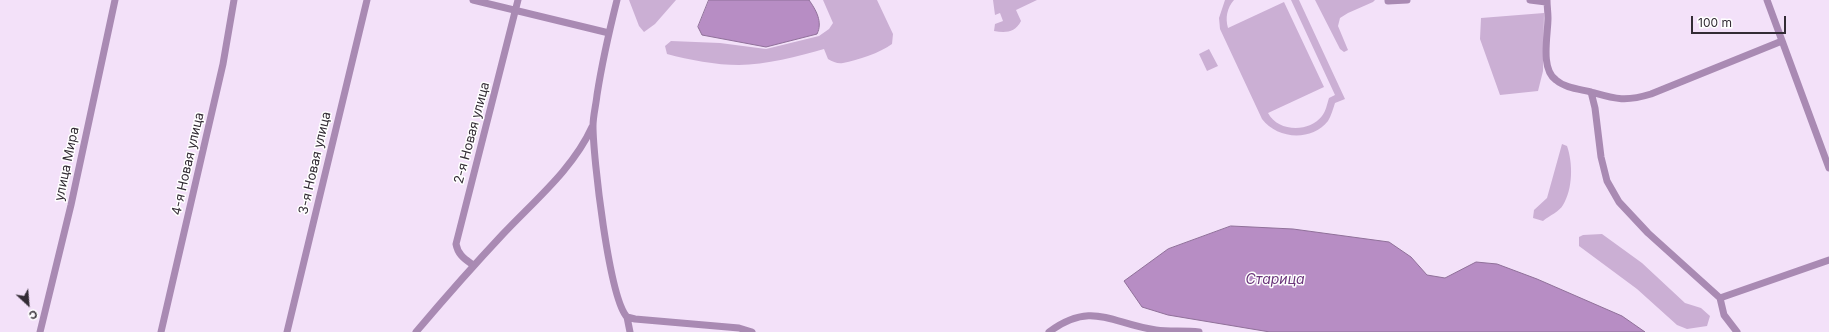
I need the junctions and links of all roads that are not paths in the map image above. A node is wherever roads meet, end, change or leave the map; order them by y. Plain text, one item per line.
1 (115, 0) edge
2 (234, 0) edge
3 (367, 0) edge
4 (473, 0) edge
5 (518, 0) edge
6 (618, 0) edge
7 (1407, 0) edge
8 (1530, 0) edge
9 (1767, 0) edge
10 (1388, 1) edge
11 (1547, 1) edge
12 (516, 10) junction
13 (609, 33) junction
14 (1782, 41) junction
15 (1590, 92) junction
16 (593, 125) junction
17 (1829, 168) edge
18 (1829, 260) edge
19 (473, 265) junction
20 (1720, 298) junction
21 (626, 316) junction
22 (40, 332) edge
23 (161, 332) edge
24 (287, 332) edge
25 (416, 332) edge
26 (630, 332) edge
27 (752, 332) edge
28 (1049, 332) edge
29 (1199, 332) edge
30 (1737, 332) edge

1 - 22 street, улица Мира
2 - 23 street, 4-я Новая улица
3 - 24 street, 3-я Новая улица
4 - 12 street
5 - 12 street, 2-я Новая улица
6 - 13 street
7 - 10 street
8 - 11 street
9 - 14 street
11 - 15 street
12 - 13 street
12 - 19 street, 2-я Новая улица
13 - 16 street
14 - 15 street
14 - 17 street
15 - 20 street
16 - 19 street
16 - 21 street
18 - 20 street
19 - 25 street
20 - 30 street
21 - 26 street
21 - 27 street
28 - 29 street

